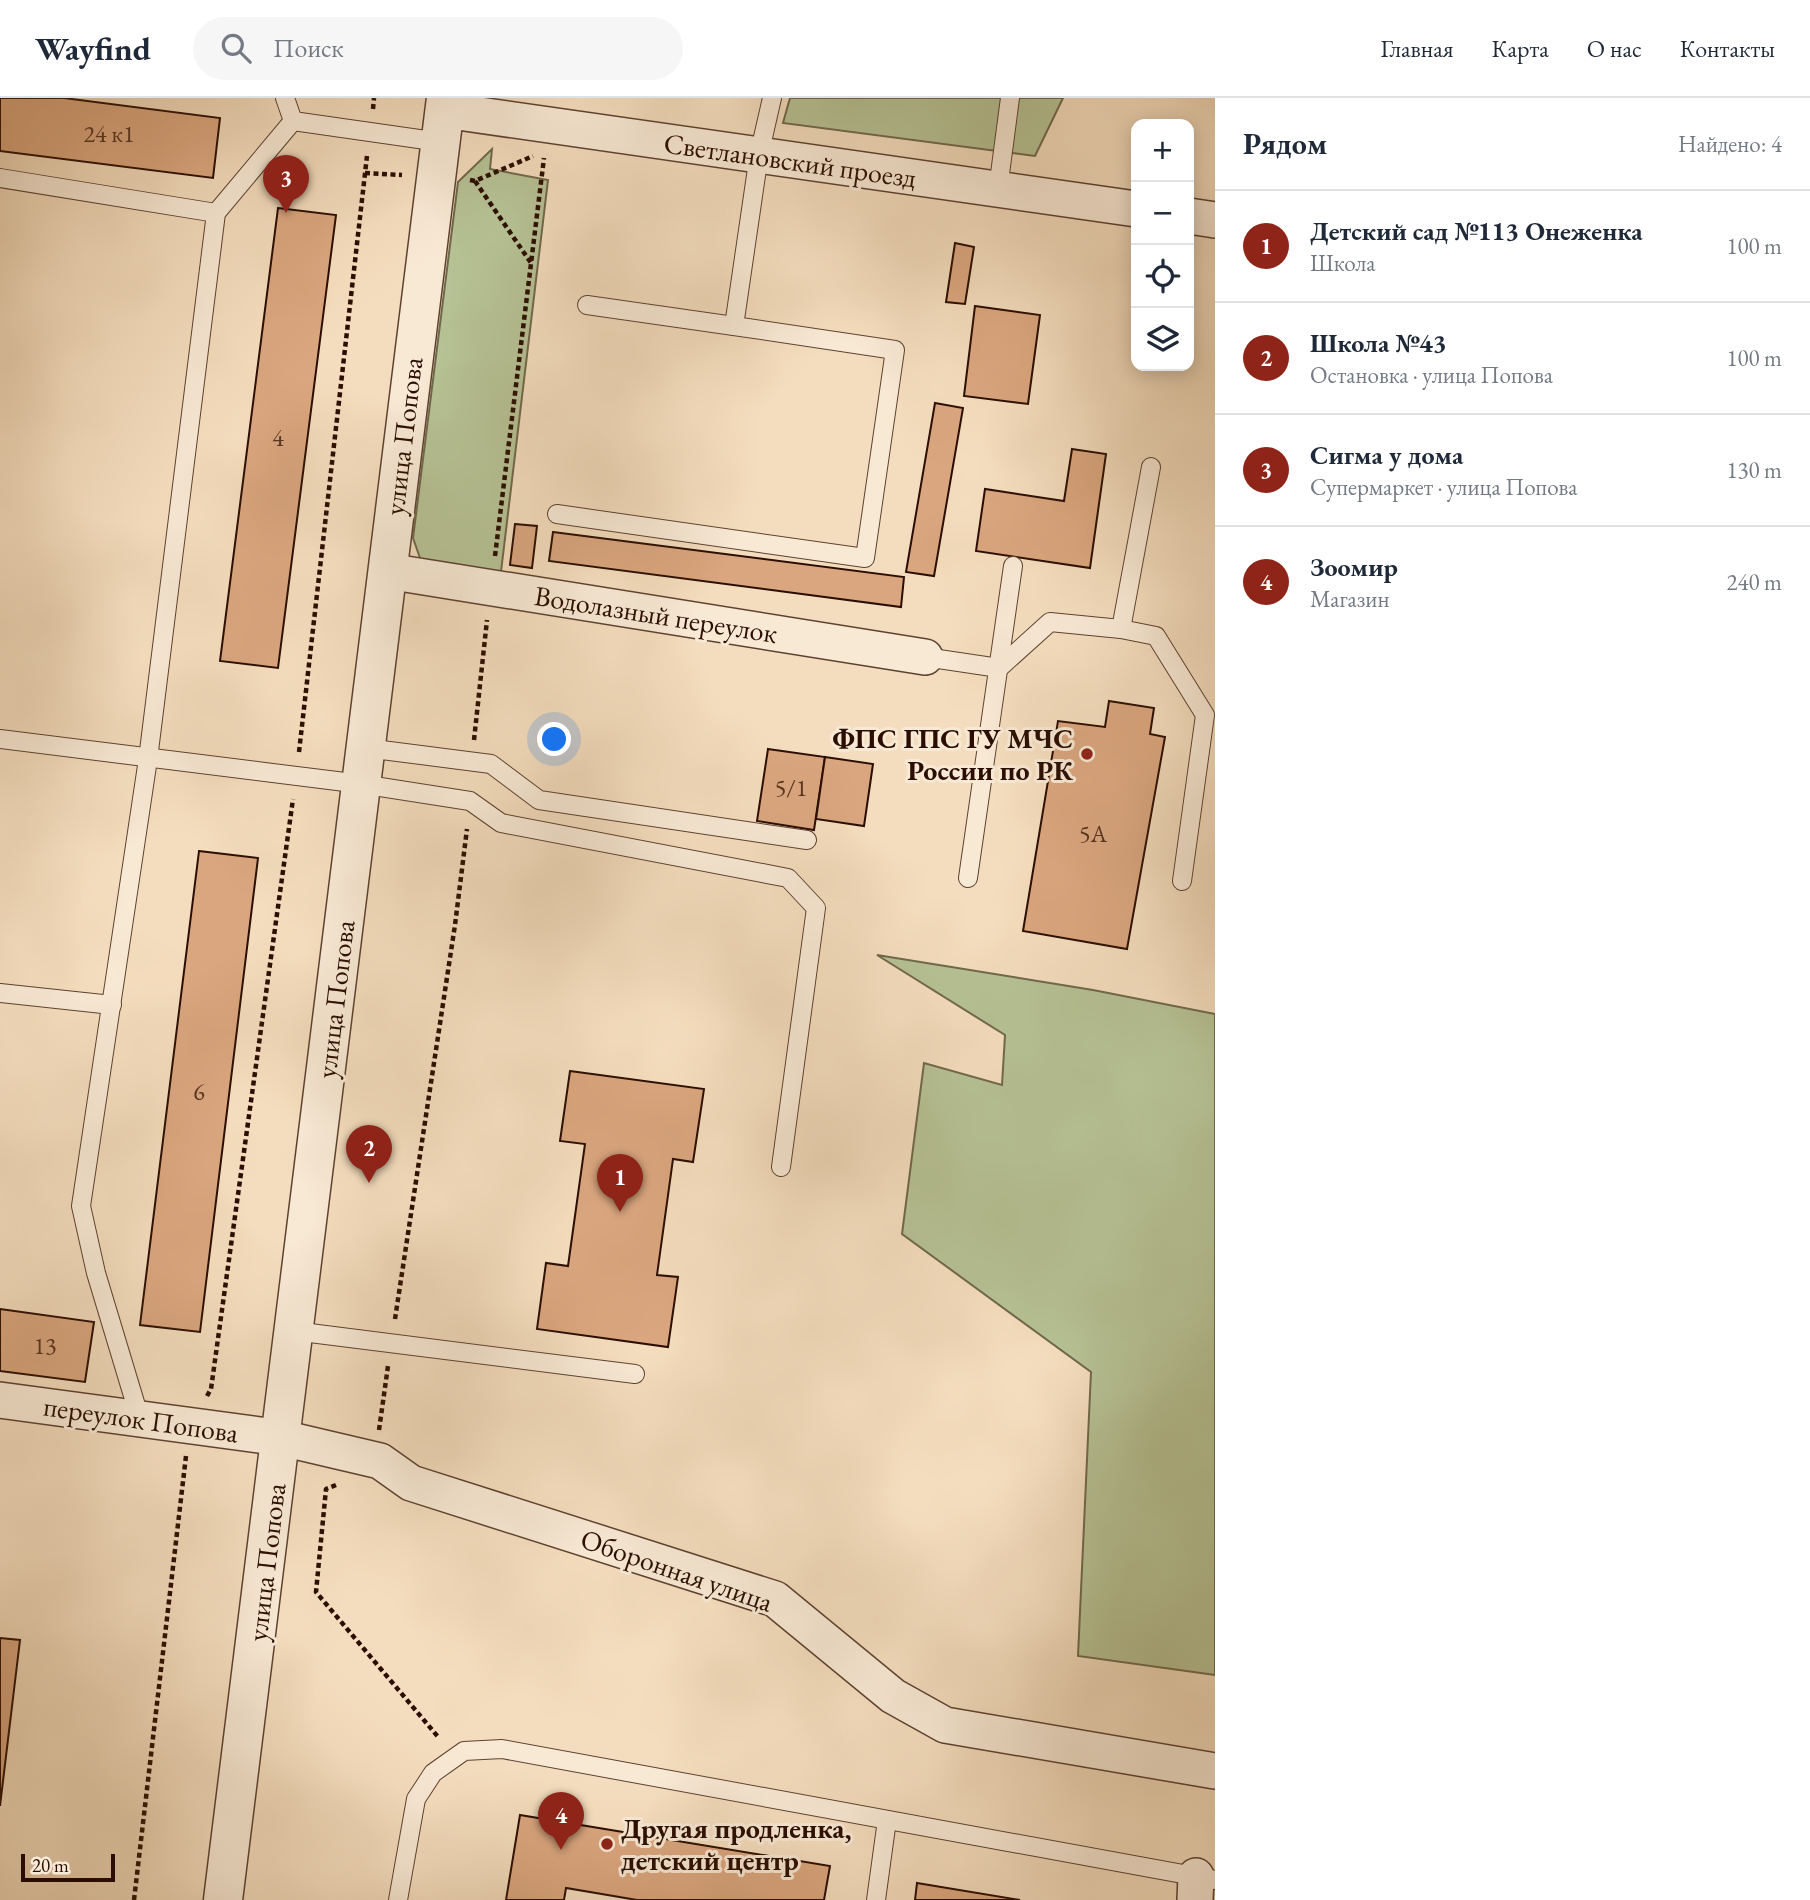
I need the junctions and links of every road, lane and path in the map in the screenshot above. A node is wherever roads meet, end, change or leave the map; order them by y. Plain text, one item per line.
1 (285, 98) edge
2 (772, 98) edge
3 (1010, 98) edge
4 (443, 117) edge
5 (293, 121) junction
6 (548, 125) junction
7 (370, 133) junction
8 (759, 155) junction
9 (0, 178) edge
10 (475, 181) dead end
11 (998, 189) junction
12 (1131, 208) edge
13 (216, 213) junction
14 (1194, 217) edge
15 (1215, 220) edge
16 (531, 263) junction
17 (587, 304) dead end
18 (734, 327) junction
19 (1151, 467) dead end
20 (556, 513) dead end
21 (1013, 566) dead end
22 (387, 572) junction
23 (491, 588) junction
24 (1121, 629) junction
25 (925, 657) joint
26 (999, 668) junction
27 (0, 739) edge
28 (148, 758) junction
29 (473, 762) junction
30 (363, 766) junction
31 (296, 776) junction
32 (470, 801) junction
33 (807, 840) dead end
34 (968, 878) dead end
35 (1182, 881) dead end
36 (0, 993) edge
37 (112, 1004) junction
38 (781, 1167) dead end
39 (294, 1331) junction
40 (391, 1343) junction
41 (635, 1374) dead end
42 (0, 1400) edge
43 (140, 1419) junction
44 (190, 1426) junction
45 (282, 1438) junction
46 (374, 1459) junction
47 (337, 1485) dead end
48 (455, 1758) junction
49 (1215, 1771) edge
50 (887, 1820) junction
51 (1202, 1885) edge
52 (134, 1900) edge
53 (223, 1900) edge
54 (398, 1900) edge
55 (876, 1900) edge

1 - 5 lane
2 - 8 lane
3 - 11 lane
4 - 6 street, Светлановский проезд
4 - 7 lane
4 - 22 street, улица Попова
5 - 7 lane
5 - 13 lane
6 - 8 street, Светлановский проезд
6 - 16 path
7 - 31 path
8 - 11 street, Светлановский проезд
8 - 18 lane
9 - 13 lane
10 - 16 path
11 - 12 street, Светлановский проезд
13 - 28 lane
14 - 15 street
16 - 23 path
17 - 18 lane
18 - 20 lane
19 - 24 lane
21 - 26 lane
22 - 23 street, Водолазный переулок
22 - 30 street, улица Попова
23 - 25 street, Водолазный переулок
23 - 29 path
24 - 26 lane
24 - 35 lane
25 - 26 lane
26 - 34 lane
27 - 28 lane
28 - 31 lane
28 - 37 lane
29 - 30 lane
29 - 33 lane
30 - 31 lane
30 - 32 lane
30 - 39 street, улица Попова
31 - 44 path
32 - 38 lane
32 - 40 path
36 - 37 lane
37 - 43 lane
39 - 40 lane
39 - 45 street, улица Попова
40 - 41 lane
40 - 46 path
42 - 43 street, переулок Попова
43 - 44 street, переулок Попова
44 - 45 street, переулок Попова
44 - 52 path
45 - 46 street, Оборонная улица
45 - 53 street, улица Попова
46 - 49 street, Оборонная улица
47 - 48 path
48 - 50 lane
48 - 54 lane
50 - 51 lane
50 - 55 lane

